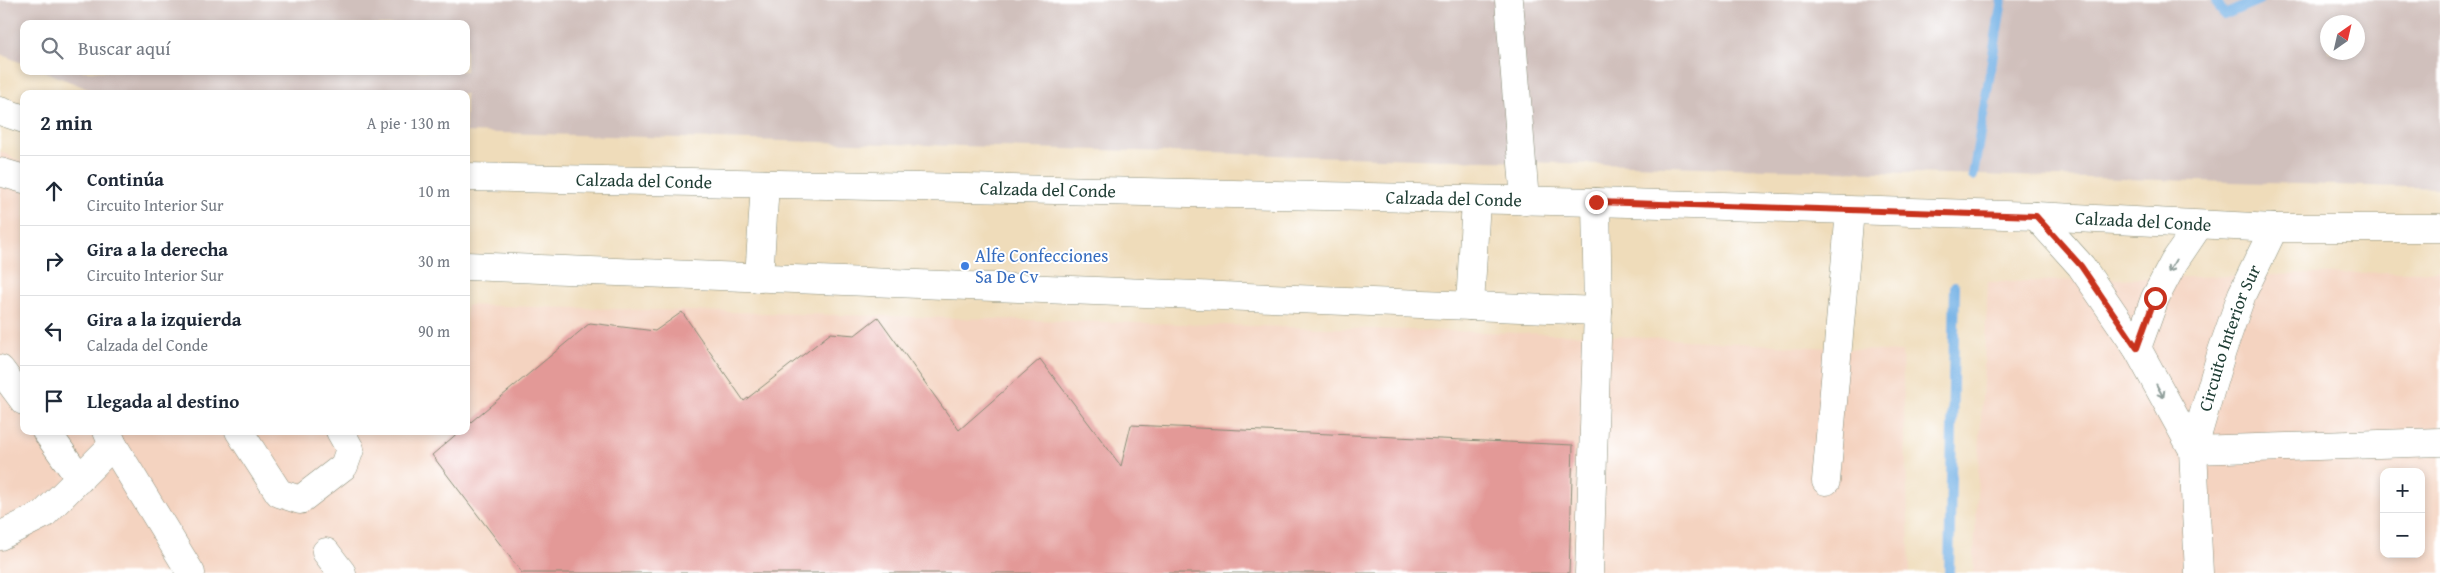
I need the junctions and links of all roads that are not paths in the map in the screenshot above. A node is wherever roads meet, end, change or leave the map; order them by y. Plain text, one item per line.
1 (1509, 0) edge
2 (0, 110) edge
3 (20, 118) edge
4 (0, 172) edge
5 (470, 177) edge
6 (20, 178) edge
7 (765, 184) junction
8 (1476, 200) junction
9 (1525, 201) junction
10 (1596, 202) junction
11 (1850, 211) junction
12 (2036, 216) junction
13 (2199, 225) junction
14 (2274, 228) junction
15 (2440, 228) edge
16 (470, 266) edge
17 (759, 278) junction
18 (1470, 306) junction
19 (1598, 311) junction
20 (2137, 348) junction
21 (0, 369) edge
22 (20, 396) edge
23 (49, 435) edge
24 (242, 435) edge
25 (342, 435) edge
26 (110, 438) edge
27 (2440, 442) edge
28 (2193, 450) junction
29 (80, 479) junction
30 (1826, 481) dead end
31 (0, 536) edge
32 (191, 573) edge
33 (1588, 573) edge
34 (2199, 573) edge

1 - 9 street
2 - 3 street
4 - 6 street
5 - 7 street, Calzada del Conde
7 - 8 street, Calzada del Conde
7 - 17 street
8 - 9 street, Calzada del Conde
8 - 18 street
9 - 10 street, Calzada del Conde
10 - 11 street, Calzada del Conde
10 - 19 street
11 - 12 street, Calzada del Conde
11 - 30 street
12 - 13 street, Calzada del Conde
12 - 20 street, Circuito Interior Sur
13 - 14 street, Calzada del Conde
13 -> 20 street
14 - 15 street, Calzada del Conde
14 - 28 street, Circuito Interior Sur
16 - 17 street
17 - 18 street
18 - 19 street
19 - 33 street
20 -> 28 street, Circuito Interior Sur
21 - 22 street
23 - 29 street
24 - 25 street
26 - 29 street
26 - 32 street
27 - 28 street
28 - 34 street, Circuito Interior Sur
29 - 31 street

